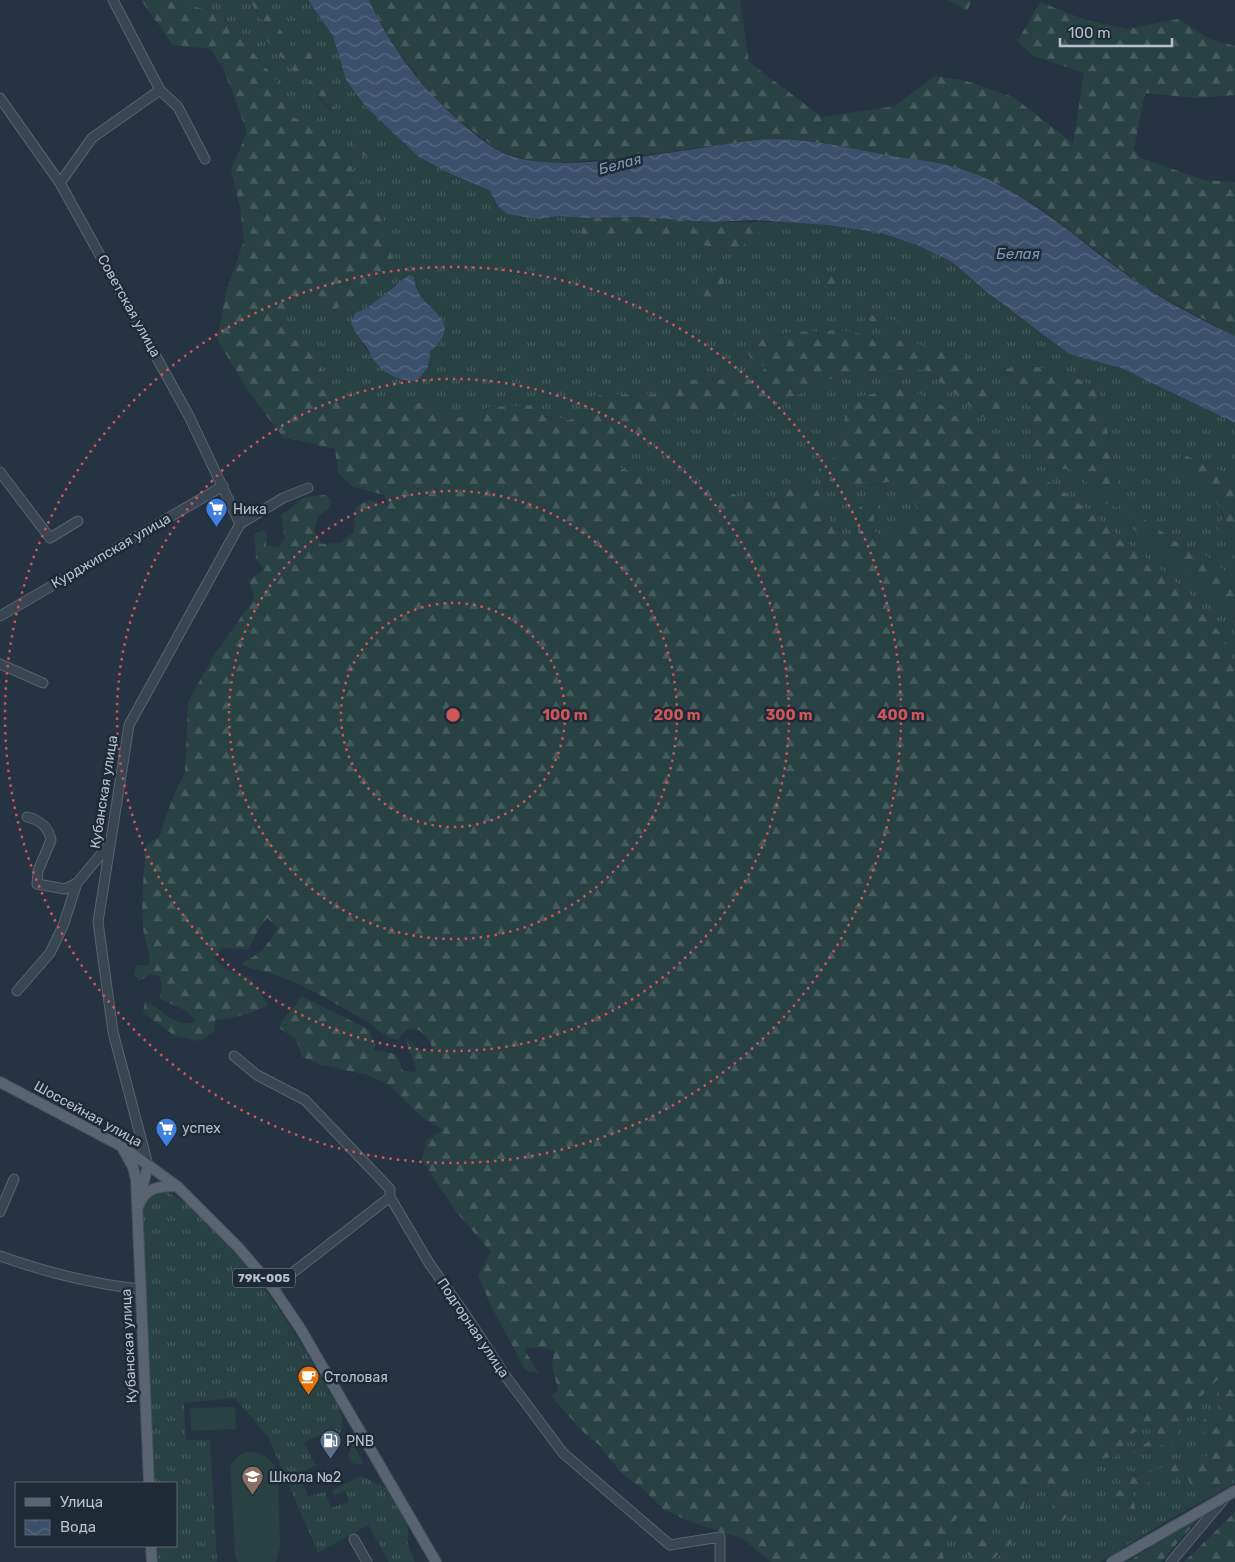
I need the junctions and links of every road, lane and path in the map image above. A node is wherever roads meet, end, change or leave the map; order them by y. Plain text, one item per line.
1 (113, 0) edge
2 (160, 90) junction
3 (0, 98) edge
4 (206, 159) dead end
5 (60, 183) junction
6 (0, 472) edge
7 (223, 486) junction
8 (308, 488) dead end
9 (78, 522) dead end
10 (240, 524) junction
11 (0, 616) edge
12 (0, 664) edge
13 (43, 683) dead end
14 (27, 817) dead end
15 (109, 845) junction
16 (77, 884) junction
17 (17, 991) dead end
18 (234, 1056) dead end
19 (0, 1082) edge
20 (121, 1146) junction
21 (148, 1165) junction
22 (14, 1179) dead end
23 (178, 1186) junction
24 (390, 1198) junction
25 (138, 1208) junction
26 (0, 1212) edge
27 (0, 1256) edge
28 (272, 1288) junction
29 (140, 1289) junction
30 (149, 1482) edge
31 (1231, 1492) edge
32 (354, 1539) dead end
33 (151, 1547) edge
34 (427, 1548) junction
35 (152, 1562) edge
36 (366, 1562) edge
37 (430, 1562) edge
38 (436, 1562) edge
39 (720, 1562) edge
40 (1112, 1562) edge
41 (1171, 1562) edge

1 - 2 street
2 - 4 street
2 - 5 street
3 - 5 street, Советская улица
5 - 7 street, Советская улица
6 - 9 street
7 - 10 street, Советская улица
7 - 11 street, Курджипская улица
8 - 10 street, Кубанская улица
10 - 15 street, Кубанская улица
12 - 13 street
14 - 16 street
15 - 16 street
15 - 21 street, Кубанская улица
16 - 17 street
18 - 24 street, Подгорная улица
19 - 20 main road, Шоссейная улица / 79К-005
20 - 21 main road, Шоссейная улица / 79К-005
20 - 25 main road
21 - 23 main road, Шоссейная улица / 79К-005
21 - 25 main road
22 - 26 street
23 - 25 main road
23 - 28 main road, Шоссейная улица / 79К-005
24 - 28 street
24 - 39 street, Подгорная улица
25 - 29 main road, Кубанская улица
27 - 29 street
28 - 34 main road, Шоссейная улица / 79К-005
29 - 30 main road, Кубанская улица
31 - 40 main road
31 - 41 street
32 - 36 street
33 - 35 main road
34 - 37 street
34 - 38 main road, Шоссейная улица / 79К-005

